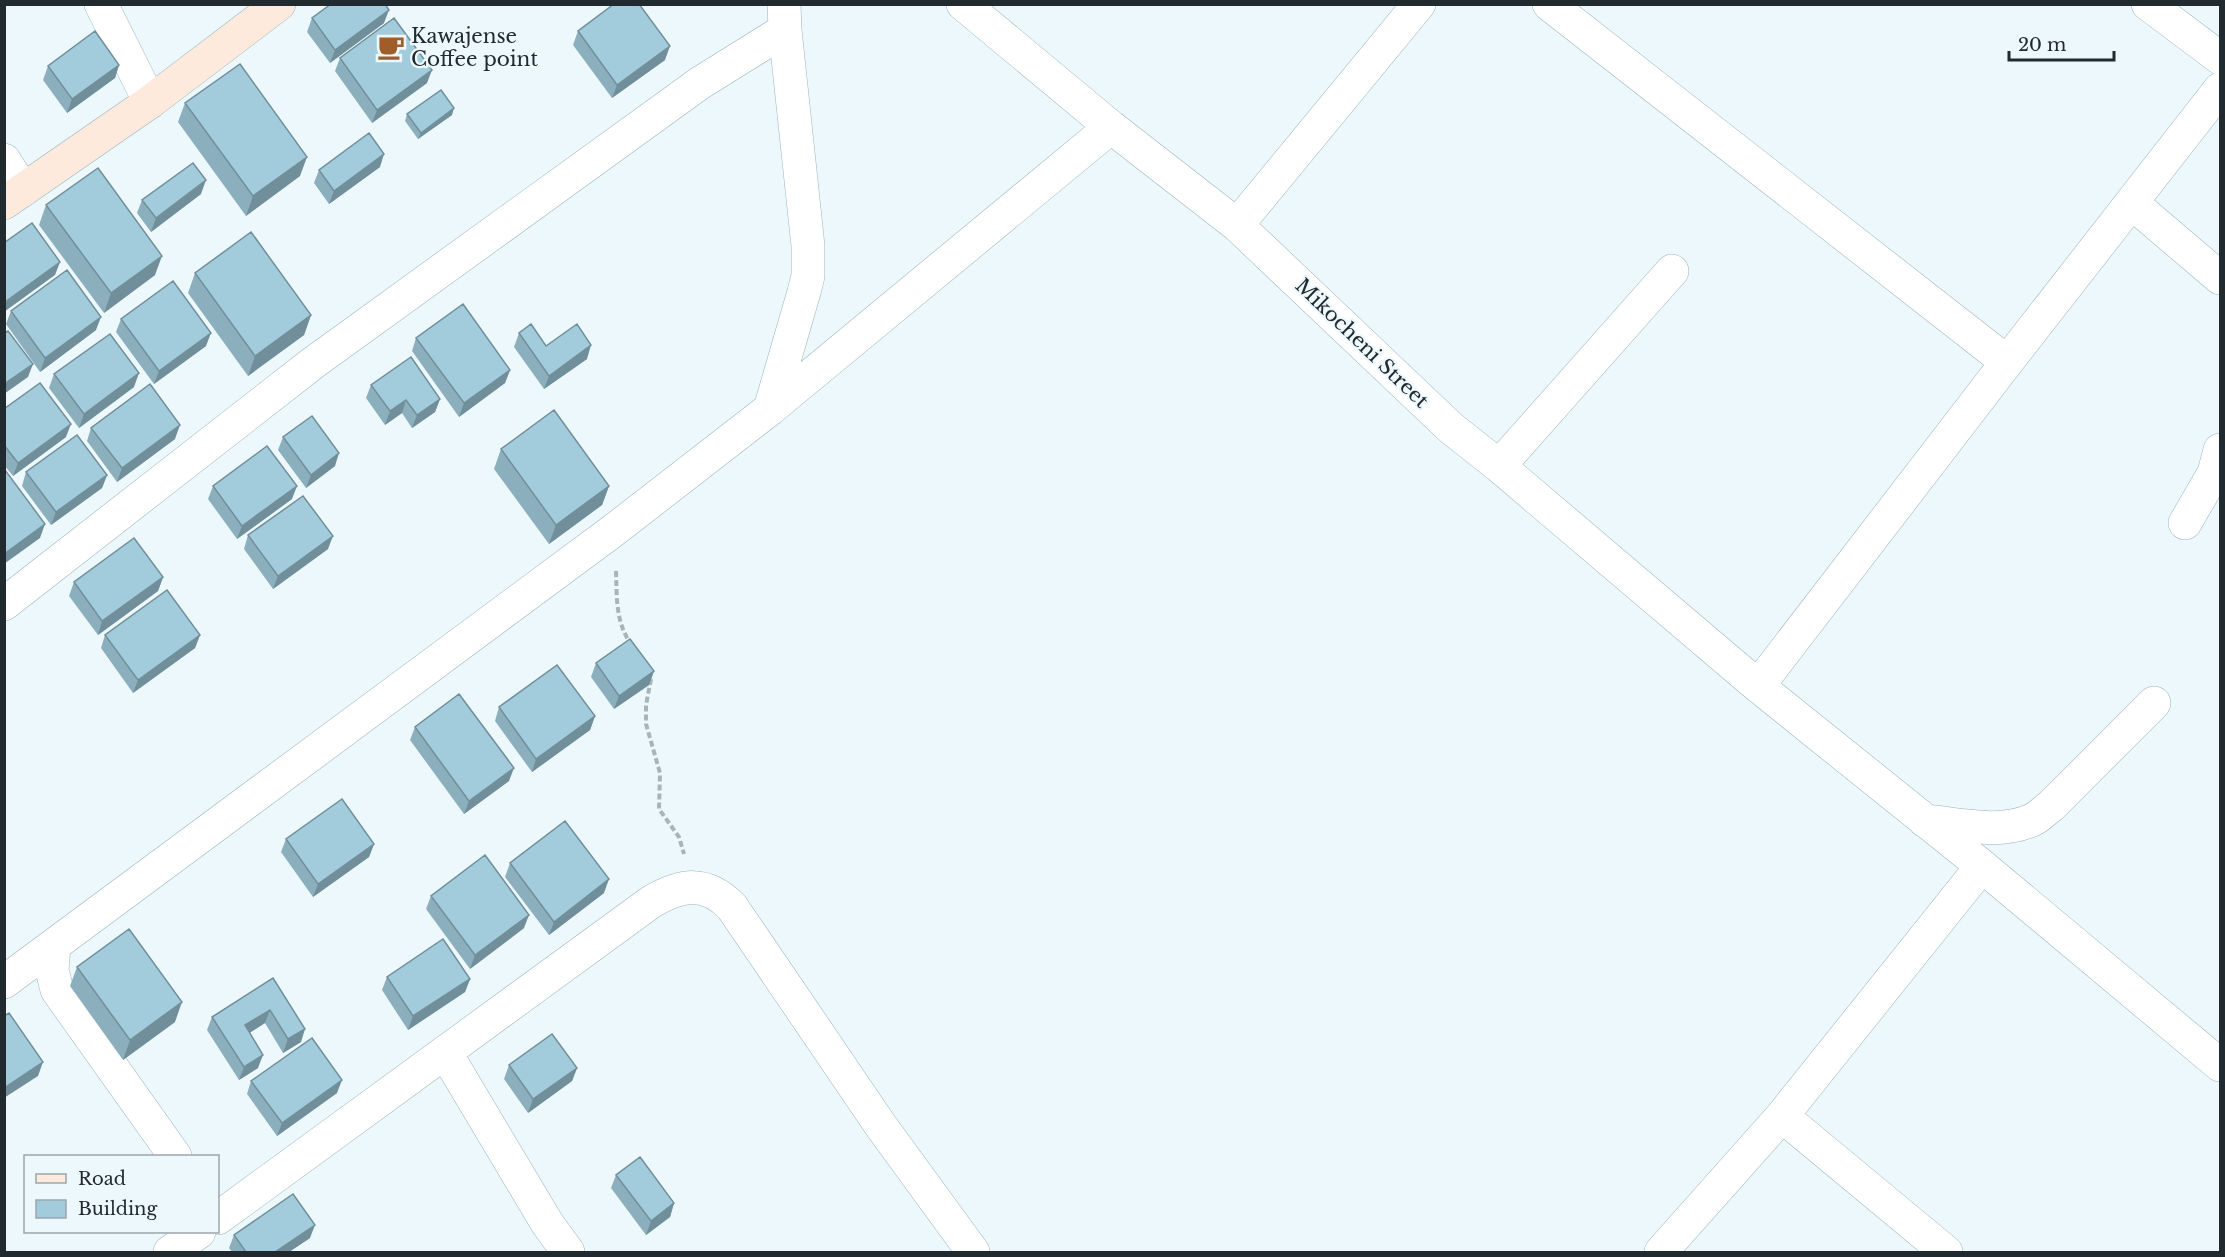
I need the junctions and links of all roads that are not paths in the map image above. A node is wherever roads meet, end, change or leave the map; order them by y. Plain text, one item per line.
1 (101, 4) edge
2 (279, 4) edge
3 (963, 4) edge
4 (1419, 4) edge
5 (1549, 4) edge
6 (2148, 4) edge
7 (785, 17) edge
8 (2220, 58) edge
9 (2220, 89) edge
10 (150, 102) junction
11 (1111, 127) junction
12 (4, 160) edge
13 (14, 196) edge
14 (2132, 203) junction
15 (1237, 225) junction
16 (1672, 271) dead end
17 (2220, 278) edge
18 (2007, 362) junction
19 (770, 410) junction
20 (2220, 450) edge
21 (1499, 466) junction
22 (2185, 523) dead end
23 (4, 604) edge
24 (1758, 686) junction
25 (2154, 703) dead end
26 (1925, 821) junction
27 (1982, 866) junction
28 (54, 946) junction
29 (4, 982) edge
30 (445, 1052) junction
31 (2220, 1065) edge
32 (1782, 1116) junction
33 (174, 1155) edge
34 (219, 1217) edge
35 (198, 1233) edge
36 (170, 1252) edge
37 (568, 1252) edge
38 (973, 1252) edge
39 (1661, 1252) edge
40 (1946, 1252) edge

1 - 10 street
2 - 10 street
3 - 11 street, Mikocheni Street
4 - 15 street
5 - 18 street
6 - 8 street
7 - 19 street
7 - 23 street
9 - 14 street
10 - 13 street
11 - 15 street, Mikocheni Street
11 - 19 street
12 - 13 street
14 - 17 street
14 - 18 street
15 - 21 street, Mikocheni Street
16 - 21 street
18 - 24 street
19 - 28 street
20 - 22 street
21 - 24 street, Mikocheni Street
24 - 26 street, Mikocheni Street
25 - 26 street
26 - 27 street, Mikocheni Street
27 - 31 street, Mikocheni Street
27 - 32 street
28 - 29 street
28 - 33 street
30 - 34 street
30 - 37 street
30 - 38 street
32 - 39 street
32 - 40 street
35 - 36 street

